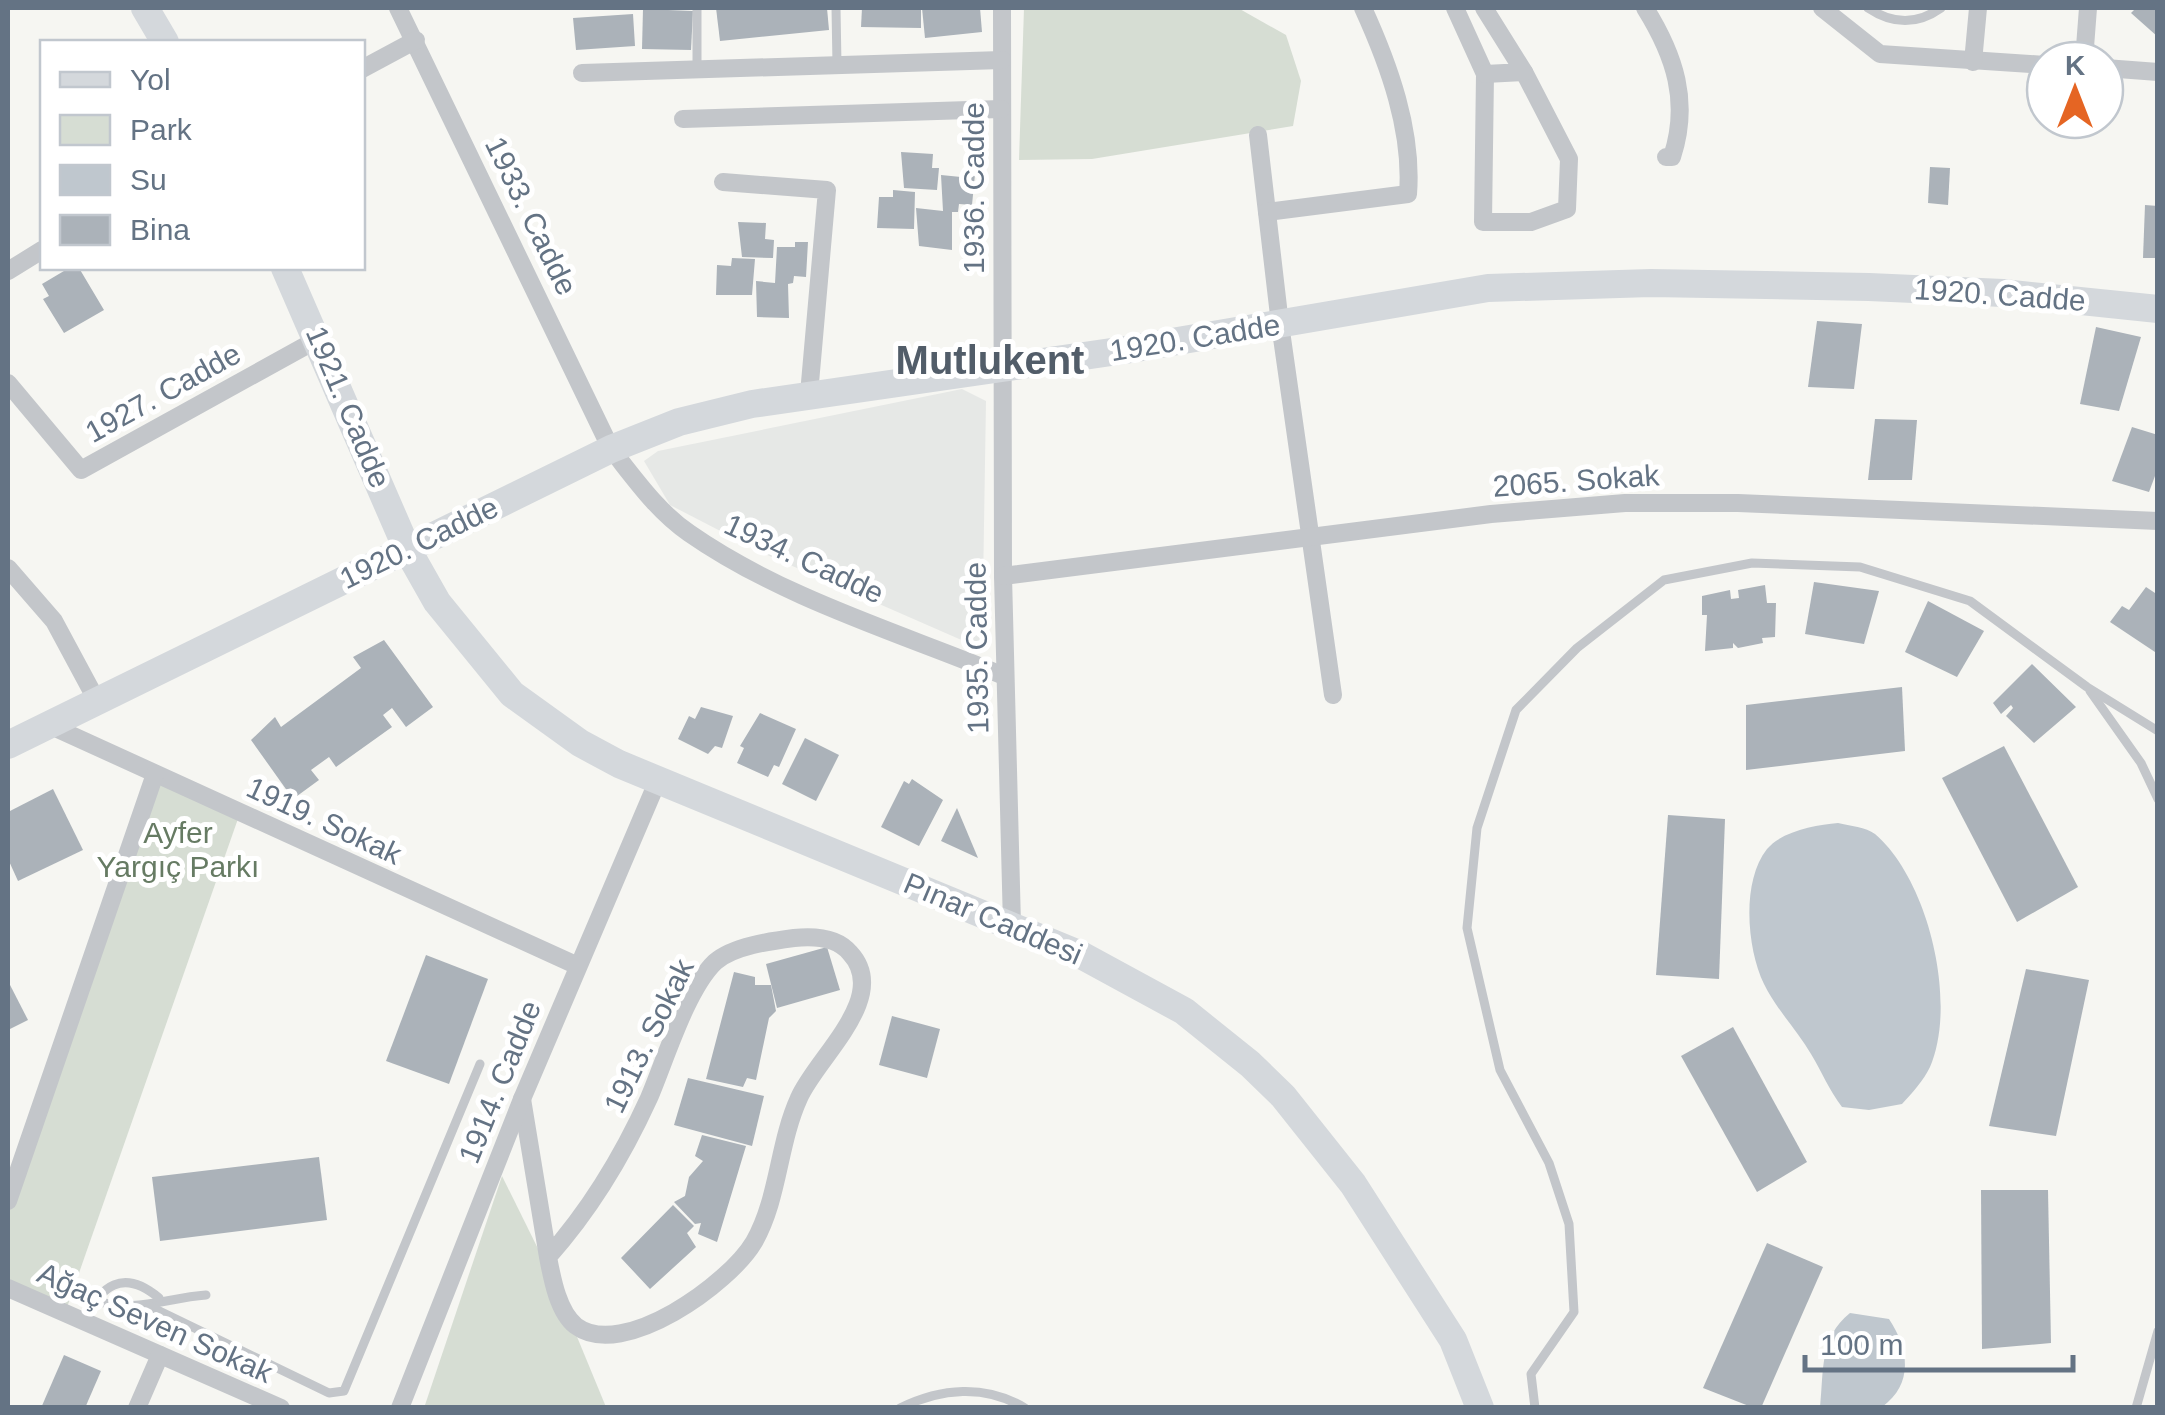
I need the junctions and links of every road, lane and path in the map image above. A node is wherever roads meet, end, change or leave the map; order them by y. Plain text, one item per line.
1 (144, 8) edge
2 (398, 8) edge
3 (697, 8) edge
4 (836, 8) edge
5 (1002, 8) edge
6 (1363, 8) edge
7 (1455, 8) edge
8 (1484, 8) edge
9 (1645, 8) edge
10 (1822, 8) edge
11 (1868, 8) edge
12 (1941, 8) edge
13 (1978, 8) edge
14 (2088, 8) edge
15 (164, 40) edge
16 (416, 40) junction
17 (2086, 40) edge
18 (1002, 60) junction
19 (1974, 62) junction
20 (2025, 64) edge
21 (837, 65) junction
22 (365, 67) edge
23 (697, 70) junction
24 (2125, 70) edge
25 (1524, 72) junction
26 (2158, 72) edge
27 (582, 73) dead end
28 (1485, 74) junction
29 (1001, 109) junction
30 (683, 120) dead end
31 (1258, 135) dead end
32 (1666, 158) dead end
33 (723, 182) dead end
34 (1267, 212) junction
35 (40, 251) edge
36 (8, 270) edge
37 (286, 270) edge
38 (2158, 309) edge
39 (1280, 324) junction
40 (318, 339) junction
41 (1001, 370) junction
42 (8, 382) edge
43 (808, 394) junction
44 (611, 448) junction
45 (2158, 521) edge
46 (1310, 537) junction
47 (406, 549) junction
48 (8, 568) edge
49 (1002, 576) junction
50 (1004, 676) junction
51 (2087, 687) junction
52 (1333, 695) dead end
53 (97, 701) junction
54 (48, 725) junction
55 (2158, 732) edge
56 (8, 745) edge
57 (155, 774) junction
58 (658, 780) junction
59 (2158, 799) edge
60 (1012, 925) junction
61 (578, 966) junction
62 (480, 1064) dead end
63 (522, 1099) junction
64 (8, 1200) edge
65 (548, 1257) junction
66 (8, 1288) edge
67 (206, 1295) dead end
68 (159, 1298) junction
69 (94, 1300) junction
70 (150, 1306) junction
71 (82, 1320) junction
72 (2158, 1331) edge
73 (160, 1355) junction
74 (137, 1408) edge
75 (281, 1408) edge
76 (400, 1408) edge
77 (900, 1408) edge
78 (1025, 1408) edge
79 (1480, 1408) edge
80 (1536, 1408) edge
81 (2136, 1408) edge

1 - 15 main road
2 - 16 street, 1933. Cadde
3 - 23 lane
4 - 21 lane
5 - 18 street, 1936. Cadde
6 - 34 street
7 - 28 street
8 - 25 street
9 - 32 street
10 - 19 street
11 - 12 lane
13 - 19 street
14 - 17 street
16 - 22 street
16 - 44 street, 1933. Cadde
18 - 21 street
18 - 29 street, 1936. Cadde
19 - 20 street
21 - 23 street
23 - 27 street
24 - 26 street
25 - 28 street
25 - 28 street
29 - 30 street
29 - 41 street, 1936. Cadde
31 - 34 street
33 - 43 street
34 - 39 street
35 - 36 street
37 - 40 main road, 1921. Cadde
38 - 39 main road, 1920. Cadde
39 - 41 main road, 1920. Cadde
39 - 46 street
40 - 42 street, 1927. Cadde
40 - 47 main road, 1921. Cadde
41 - 43 main road, 1920. Cadde
41 - 49 street, 1935. Cadde
43 - 44 main road, 1920. Cadde
44 - 47 main road, 1920. Cadde
44 - 50 street, 1934. Cadde
45 - 46 street, 2065. Sokak
46 - 49 street, 2065. Sokak
46 - 52 street
47 - 53 main road, 1920. Cadde
47 - 58 main road, Pınar Caddesi
48 - 53 street
49 - 50 street, 1935. Cadde
50 - 60 street, 1935. Cadde
51 - 55 lane
51 - 59 lane
51 - 80 lane
53 - 54 main road, 1920. Cadde
54 - 56 main road, 1920. Cadde
54 - 57 street, 1919. Sokak
57 - 61 street, 1919. Sokak
57 - 64 street
58 - 60 main road, Pınar Caddesi
58 - 61 street, 1914. Cadde
60 - 79 main road, Pınar Caddesi
61 - 63 street, 1914. Cadde
62 - 70 lane
63 - 65 street, 1913. Sokak
63 - 76 street, 1914. Cadde
65 - 65 street, 1913. Sokak
66 - 71 street, Ağaç Seven Sokak
67 - 68 lane
68 - 69 lane
68 - 70 lane
69 - 70 lane
69 - 71 lane
71 - 73 street, Ağaç Seven Sokak
72 - 81 lane
73 - 74 street
73 - 75 street, Ağaç Seven Sokak
77 - 78 lane

